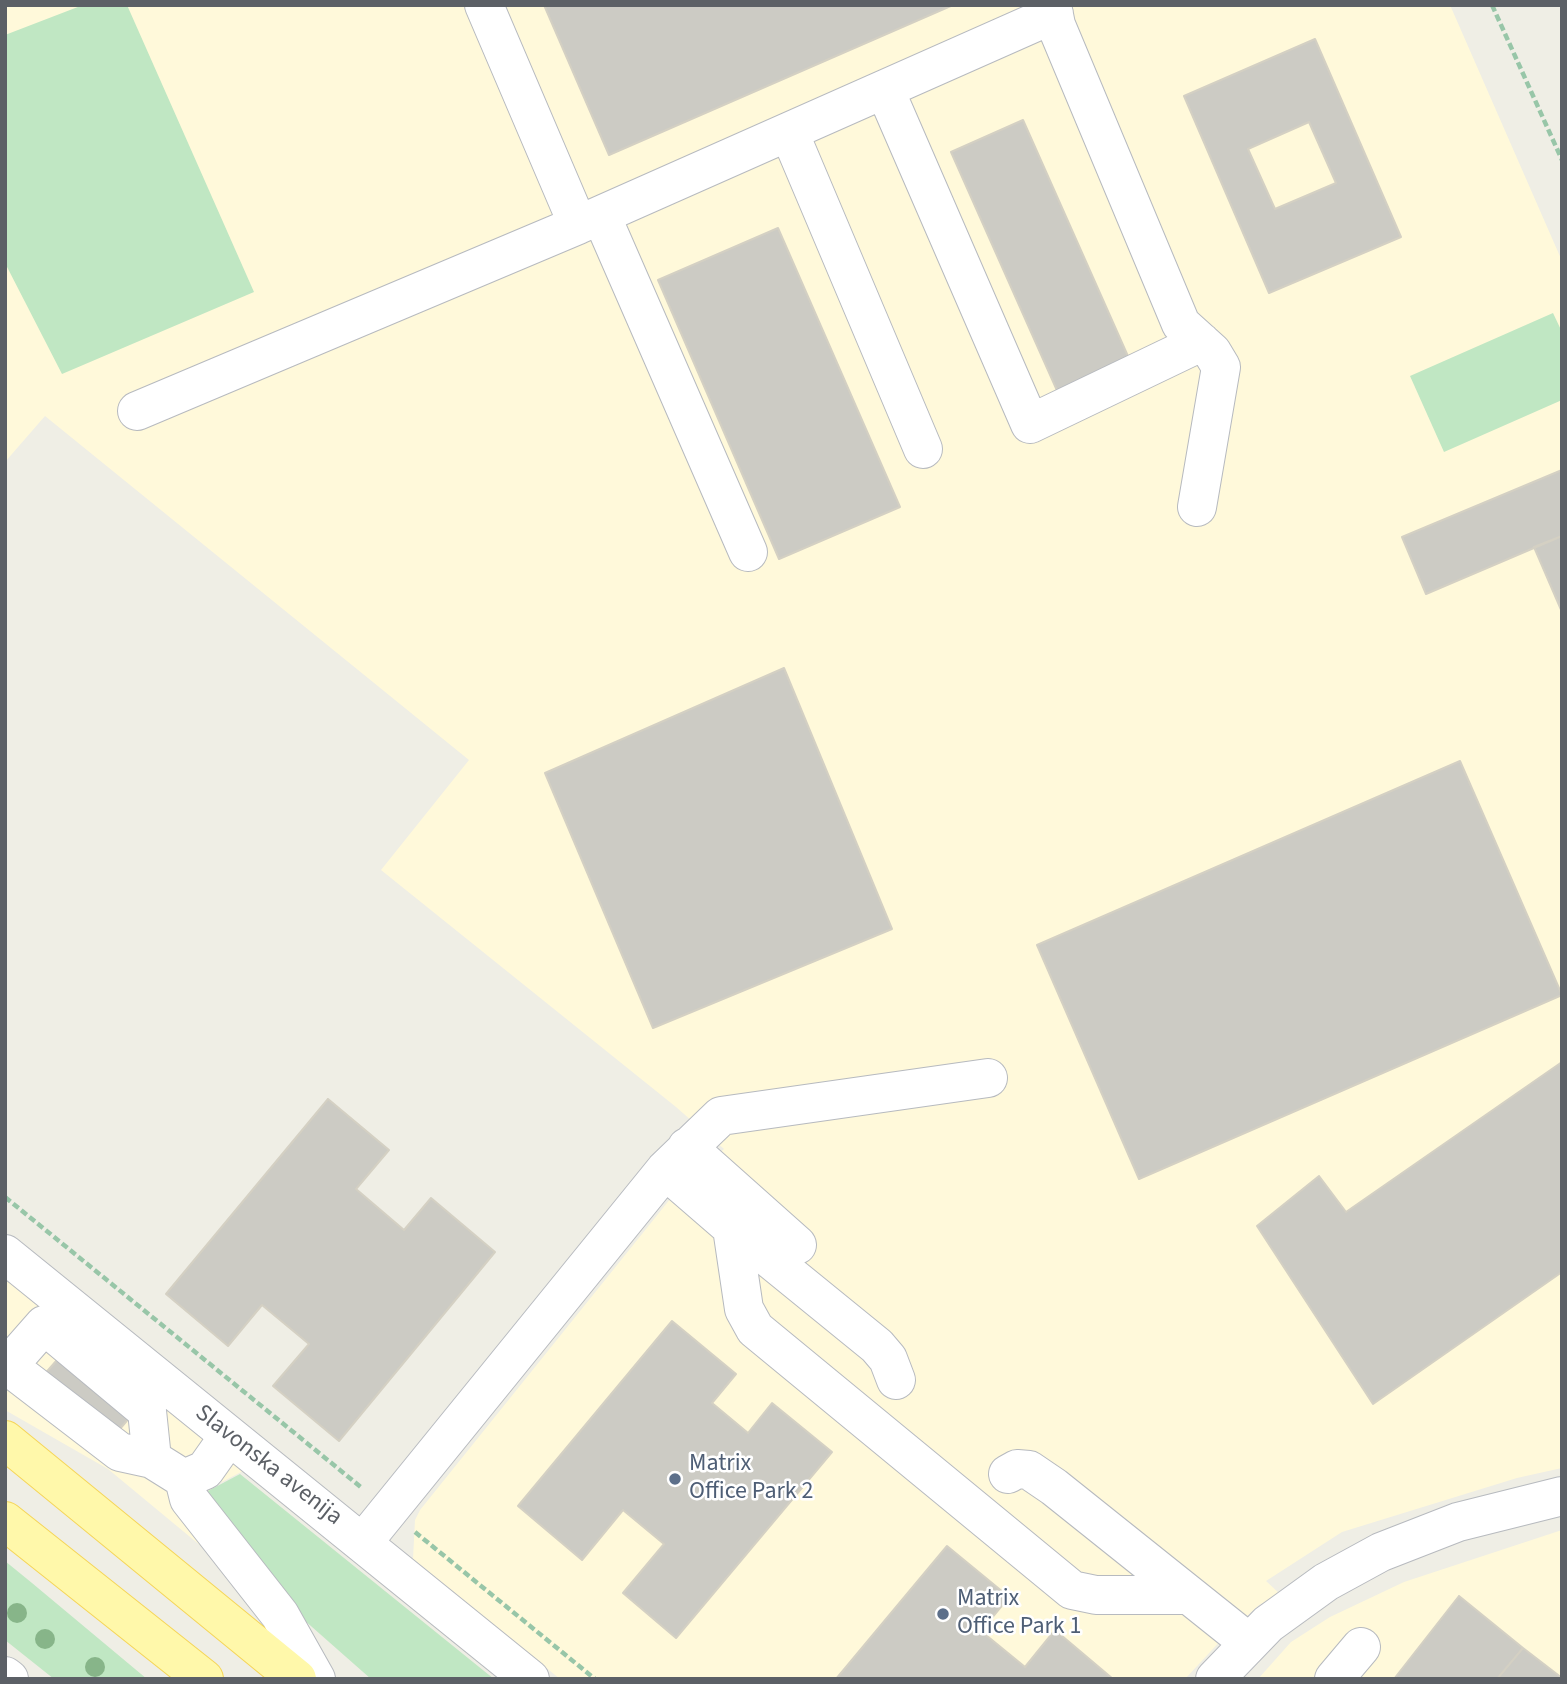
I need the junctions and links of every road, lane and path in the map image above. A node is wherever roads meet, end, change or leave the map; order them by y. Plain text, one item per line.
1 (484, 5) edge
2 (1492, 5) edge
3 (1053, 10) edge
4 (885, 90) junction
5 (789, 132) junction
6 (1562, 160) edge
7 (589, 220) junction
8 (1201, 342) junction
9 (137, 411) dead end
10 (923, 449) dead end
11 (1197, 507) dead end
12 (747, 552) dead end
13 (988, 1078) dead end
14 (676, 1158) junction
15 (5, 1197) edge
16 (732, 1228) junction
17 (797, 1245) dead end
18 (5, 1254) edge
19 (896, 1380) dead end
20 (229, 1436) junction
21 (6, 1440) edge
22 (152, 1459) dead end
23 (1008, 1474) dead end
24 (184, 1479) junction
25 (1562, 1496) edge
26 (388, 1509) junction
27 (5, 1521) edge
28 (364, 1541) junction
29 (1186, 1595) junction
30 (1248, 1642) junction
31 (1362, 1647) dead end
32 (204, 1679) edge
33 (297, 1679) edge
34 (316, 1679) edge
35 (530, 1679) edge
36 (594, 1679) edge
37 (1215, 1679) edge
38 (1334, 1679) edge

1 - 7 street
2 - 6 path
3 - 4 street
3 - 8 street
4 - 5 street
4 - 8 street
5 - 7 street
5 - 10 street
7 - 9 street
7 - 12 street
8 - 11 street
13 - 14 street
14 - 16 street
14 - 17 street
14 - 26 street
15 - 26 path
16 - 19 street
16 - 29 street
18 - 20 street, Slavonska avenija
20 - 24 street
20 - 28 street, Slavonska avenija
21 - 33 main road
22 - 24 street
23 - 29 street
24 - 34 street
25 - 30 street
26 - 28 street
26 - 36 path
27 - 32 main road
28 - 35 street, Slavonska avenija
29 - 30 street
30 - 37 street
31 - 38 street

